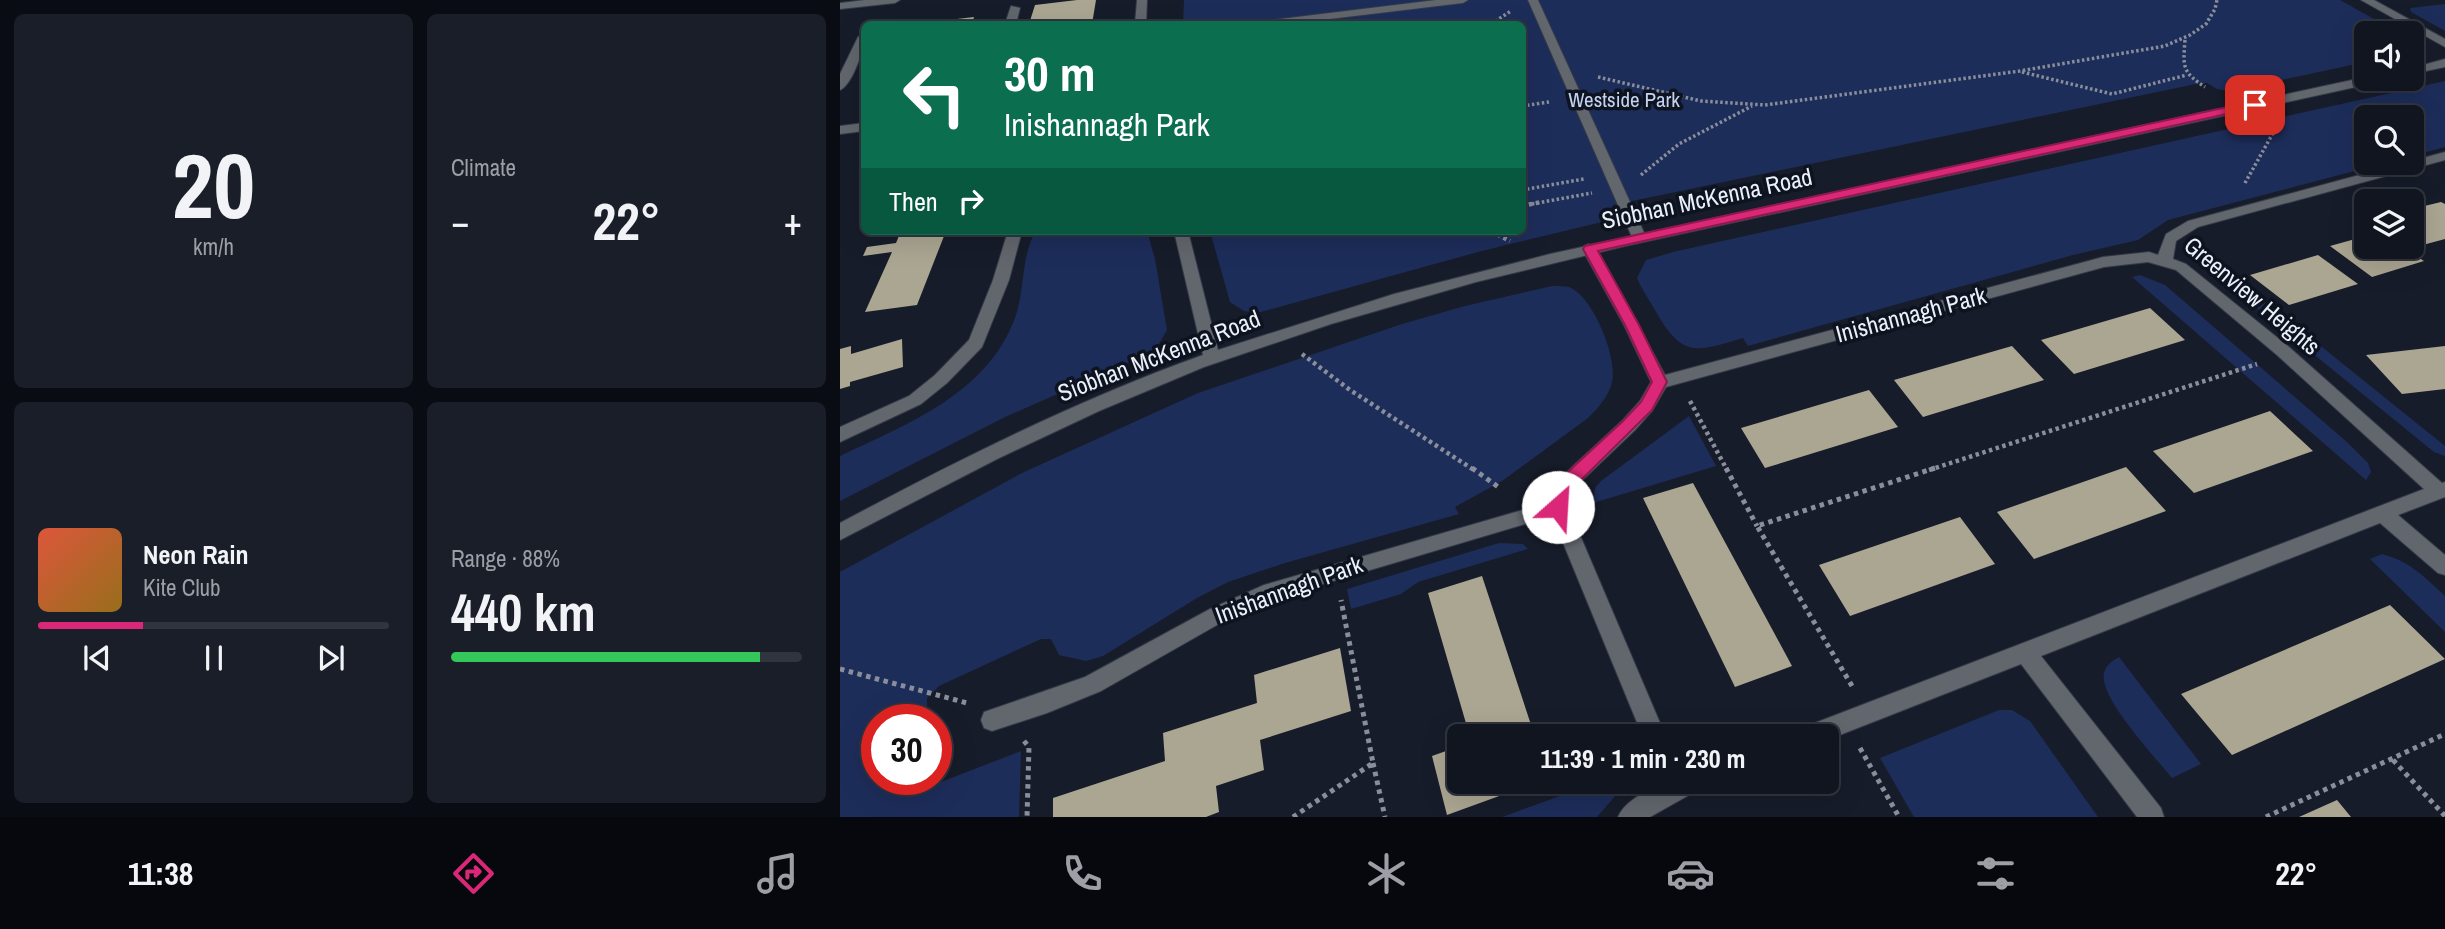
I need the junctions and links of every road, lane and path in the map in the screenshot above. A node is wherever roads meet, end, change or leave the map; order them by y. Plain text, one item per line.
1 (895, 0) edge
2 (1142, 0) edge
3 (1463, 0) edge
4 (1533, 0) edge
5 (2217, 0) edge
6 (2365, 0) edge
7 (840, 6) edge
8 (1015, 8) dead end
9 (1011, 21) edge
10 (1141, 21) edge
11 (1289, 21) edge
12 (2185, 39) junction
13 (861, 43) edge
14 (2445, 44) edge
15 (2445, 63) edge
16 (1563, 66) junction
17 (2424, 68) edge
18 (2020, 71) junction
19 (2187, 75) junction
20 (2354, 83) edge
21 (840, 86) edge
22 (2205, 87) dead end
23 (2271, 101) junction
24 (1753, 106) junction
25 (861, 127) edge
26 (840, 130) edge
27 (2445, 156) edge
28 (1609, 174) junction
29 (1526, 189) edge
30 (1617, 189) junction
31 (1526, 205) edge
32 (2239, 212) junction
33 (1014, 235) edge
34 (1182, 235) edge
35 (1498, 235) edge
36 (1639, 237) junction
37 (1514, 248) dead end
38 (1589, 249) junction
39 (2165, 260) junction
40 (1299, 352) dead end
41 (2285, 355) junction
42 (1212, 358) junction
43 (1680, 379) junction
44 (1660, 382) junction
45 (840, 435) edge
46 (1501, 489) dead end
47 (2442, 490) edge
48 (1558, 507) junction
49 (2383, 514) junction
50 (1757, 526) junction
51 (840, 532) edge
52 (2445, 567) edge
53 (1335, 570) junction
54 (2026, 653) junction
55 (840, 669) edge
56 (1869, 713) junction
57 (992, 720) junction
58 (1845, 722) junction
59 (1650, 724) edge
60 (1839, 724) edge
61 (2445, 734) edge
62 (2393, 760) junction
63 (1373, 763) junction
64 (1664, 794) edge
65 (2445, 816) edge
66 (1027, 817) edge
67 (1293, 817) edge
68 (1385, 817) edge
69 (1630, 817) edge
70 (1899, 817) edge
71 (2152, 817) edge
72 (2266, 817) edge

1 - 7 street
2 - 10 street
3 - 11 street
4 - 16 street
5 - 12 path
6 - 14 street
8 - 9 street
12 - 18 path
12 - 19 path
13 - 21 street
15 - 17 street
16 - 24 path
16 - 28 street
18 - 19 path
18 - 24 path
19 - 22 path
20 - 23 street, Siobhan McKenna Road
23 - 32 path
23 - 36 street, Siobhan McKenna Road
24 - 30 path
25 - 26 street
27 - 32 street, Greenview Heights
28 - 29 path
28 - 30 street
30 - 31 path
30 - 36 street
32 - 39 street, Greenview Heights
33 - 45 street
34 - 42 street
35 - 37 path
36 - 38 street, Siobhan McKenna Road
38 - 42 street, Siobhan McKenna Road
38 - 44 street
39 - 41 street, Greenview Heights
39 - 43 street, Inishannagh Park
40 - 46 path
41 - 47 street, Greenview Heights
41 - 50 path
42 - 51 street, Siobhan McKenna Road
43 - 44 street, Inishannagh Park
43 - 50 path
44 - 48 street
47 - 49 street
48 - 53 street, Inishannagh Park
48 - 59 street
49 - 52 street
49 - 54 street
50 - 56 path
53 - 57 street, Inishannagh Park
53 - 63 path
54 - 56 street
54 - 71 street
55 - 57 path
56 - 58 street
57 - 66 path
58 - 60 street
58 - 70 path
61 - 62 path
62 - 65 path
62 - 72 path
63 - 67 path
63 - 68 path
64 - 69 street

